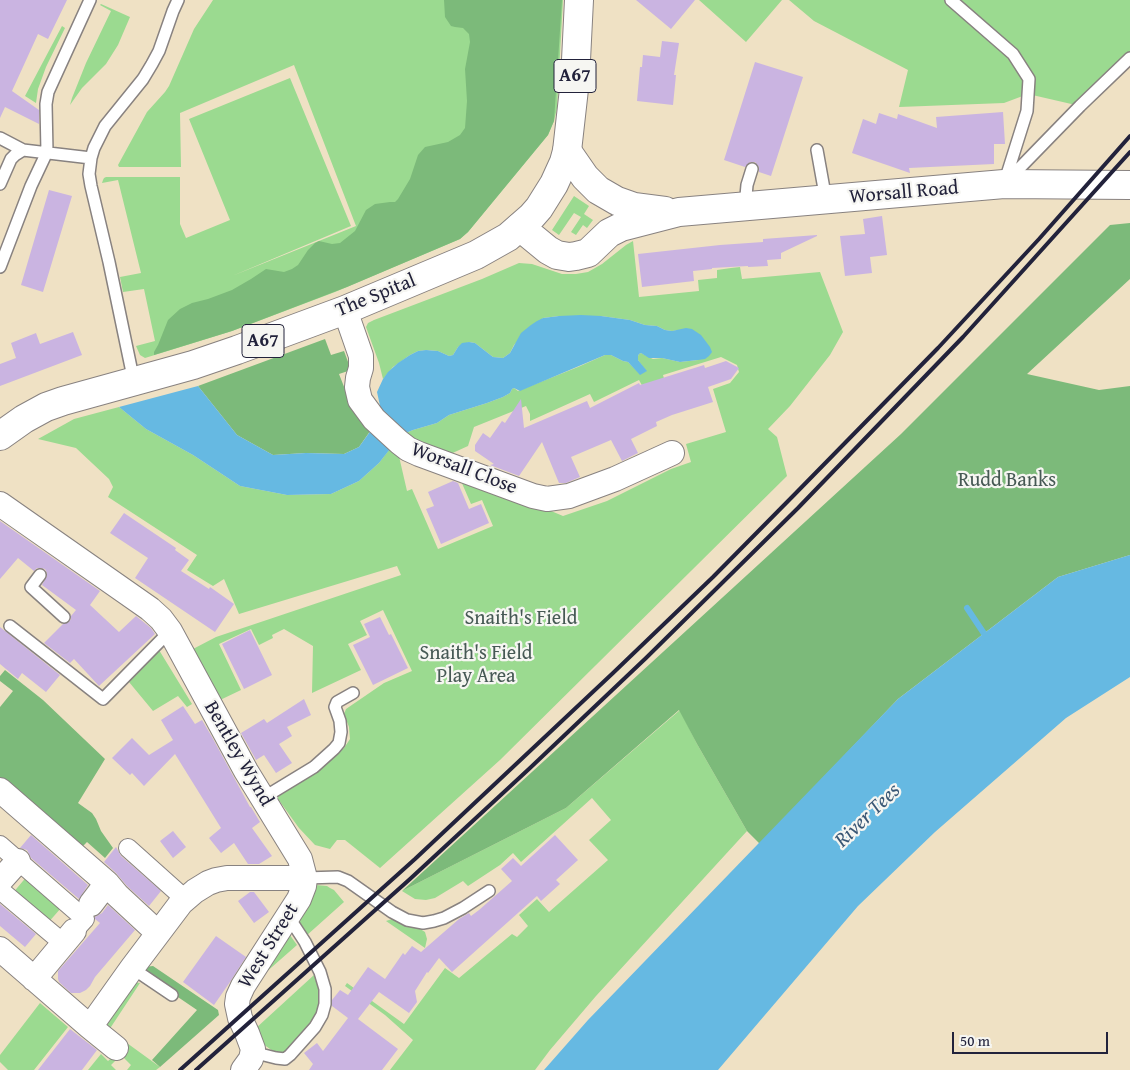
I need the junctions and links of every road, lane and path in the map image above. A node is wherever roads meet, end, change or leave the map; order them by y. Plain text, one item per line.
1 (90, 0) edge
2 (178, 0) edge
3 (579, 0) edge
4 (951, 0) edge
5 (1130, 58) edge
6 (0, 138) edge
7 (24, 150) junction
8 (817, 150) dead end
9 (567, 151) junction
10 (47, 152) junction
11 (91, 158) junction
12 (752, 169) dead end
13 (0, 184) edge
14 (1004, 184) junction
15 (1130, 185) edge
16 (826, 200) junction
17 (745, 207) junction
18 (679, 212) junction
19 (520, 227) junction
20 (0, 267) edge
21 (345, 310) junction
22 (134, 382) junction
23 (0, 436) edge
24 (672, 453) dead end
25 (0, 504) edge
26 (40, 575) dead end
27 (64, 617) dead end
28 (10, 626) dead end
29 (170, 631) junction
30 (353, 692) dead end
31 (0, 790) edge
32 (263, 798) junction
33 (0, 844) edge
34 (128, 848) dead end
35 (18, 861) junction
36 (305, 878) junction
37 (0, 881) edge
38 (108, 883) junction
39 (0, 890) edge
40 (489, 891) dead end
41 (185, 899) junction
42 (91, 904) dead end
43 (288, 916) junction
44 (158, 933) junction
45 (68, 937) junction
46 (0, 949) edge
47 (132, 968) junction
48 (34, 979) junction
49 (172, 995) dead end
50 (90, 1027) junction
51 (116, 1048) dead end
52 (248, 1061) edge

1 - 10 lane
2 - 11 lane
3 - 9 main road, The Spital / A67
4 - 14 lane
5 - 14 lane
6 - 7 lane
7 - 10 lane
7 - 13 lane
8 - 16 lane
9 - 18 main road, Worsall Road
9 - 19 main road, The Spital / A67
10 - 11 lane
10 - 20 lane
11 - 22 lane
12 - 17 lane
14 - 15 main road, Worsall Road
14 - 16 main road, Worsall Road
16 - 17 main road, Worsall Road
17 - 18 main road, Worsall Road
18 - 19 main road, Worsall Road
19 - 21 main road, The Spital / A67
21 - 22 main road, The Spital / A67
21 - 24 street, Worsall Close
22 - 23 main road, The Spital / A67
25 - 29 street, Bentley Wynd
26 - 27 lane
28 - 29 lane
29 - 32 street, Bentley Wynd
30 - 32 lane
31 - 38 street
32 - 36 street, Bentley Wynd
33 - 35 street
34 - 41 street
35 - 37 street
35 - 45 street
36 - 40 lane
36 - 41 street
36 - 43 street, West Street
38 - 42 street
38 - 44 street
39 - 45 street
41 - 44 street
43 - 52 street, West Street
43 - 52 lane
44 - 47 street
45 - 48 street
46 - 48 street
47 - 49 lane
47 - 50 street
48 - 50 street
50 - 51 street

